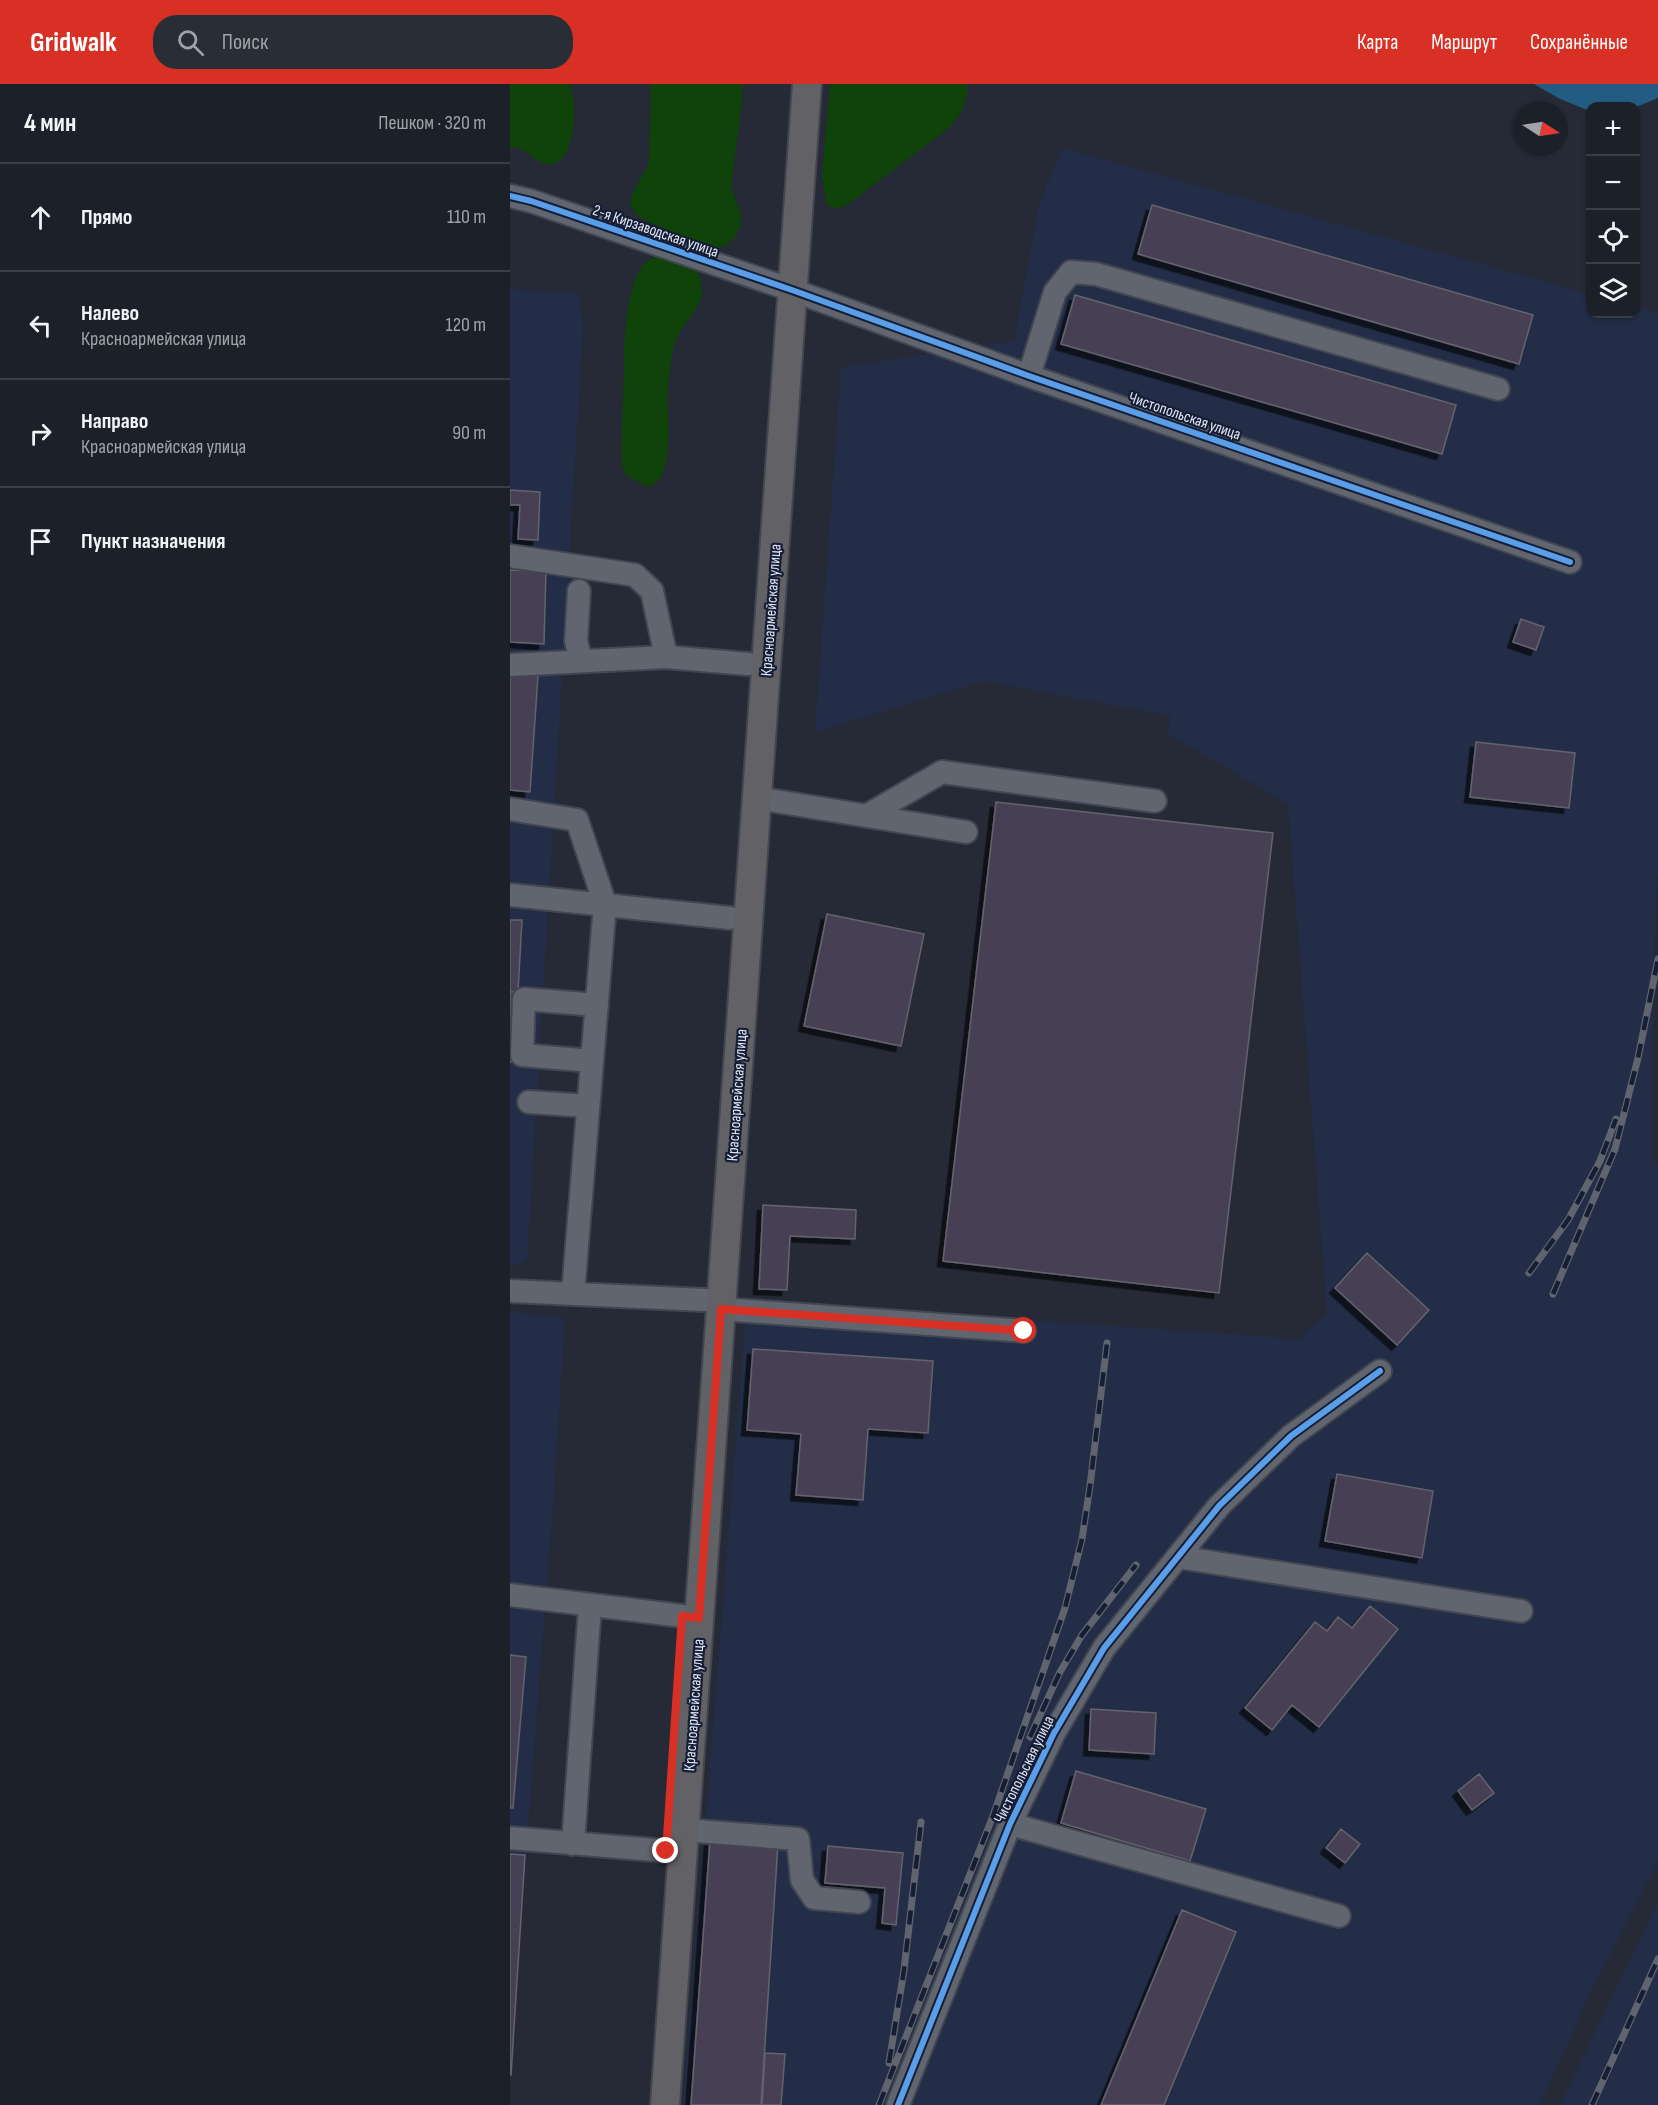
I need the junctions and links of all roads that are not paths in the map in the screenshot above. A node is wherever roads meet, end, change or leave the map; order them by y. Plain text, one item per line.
1 (789, 84) edge
2 (807, 84) edge
3 (510, 196) edge
4 (783, 287) junction
5 (1029, 376) junction
6 (1498, 389) dead end
7 (510, 556) edge
8 (1570, 562) dead end
9 (579, 591) dead end
10 (666, 657) junction
11 (581, 661) junction
12 (748, 664) junction
13 (510, 665) edge
14 (757, 798) junction
15 (1155, 801) dead end
16 (510, 809) edge
17 (866, 816) junction
18 (966, 832) dead end
19 (510, 895) edge
20 (605, 904) junction
21 (730, 918) junction
22 (597, 1005) junction
23 (592, 1061) junction
24 (529, 1102) dead end
25 (588, 1106) junction
26 (510, 1273) edge
27 (521, 1292) edge
28 (573, 1293) junction
29 (713, 1304) junction
30 (1024, 1331) dead end
31 (1380, 1371) dead end
32 (1178, 1557) junction
33 (510, 1595) edge
34 (590, 1605) junction
35 (1521, 1611) dead end
36 (691, 1617) junction
37 (1010, 1824) junction
38 (684, 1830) junction
39 (510, 1838) edge
40 (573, 1844) junction
41 (666, 1851) junction
42 (860, 1902) dead end
43 (1339, 1916) dead end
44 (648, 2105) edge
45 (665, 2105) edge
46 (898, 2105) edge

1 - 4 main road, Красноармейская улица
2 - 4 main road, Красноармейская улица
3 - 4 street, 2-я Кирзаводская улица
4 - 5 street, Чистопольская улица
4 - 12 main road, Красноармейская улица
4 - 14 main road, Красноармейская улица
5 - 6 street
5 - 8 street, Чистопольская улица
7 - 10 street
9 - 11 street
10 - 11 street
10 - 12 street
11 - 13 street
12 - 21 main road, Красноармейская улица
14 - 17 street
14 - 29 main road, Красноармейская улица
15 - 17 street
16 - 20 street
17 - 18 street
19 - 20 street
20 - 21 street
20 - 22 street
21 - 29 main road, Красноармейская улица
22 - 23 street
22 - 23 street
23 - 25 street
24 - 25 street
25 - 28 street
26 - 27 street
27 - 28 street
28 - 29 street
29 - 30 street
29 - 36 main road, Красноармейская улица
31 - 32 street, Чистопольская улица
32 - 35 street
32 - 37 street, Чистопольская улица
33 - 34 street
34 - 36 street
34 - 40 street
36 - 38 main road, Красноармейская улица
36 - 41 main road, Красноармейская улица
37 - 43 street
37 - 46 street, Чистопольская улица
38 - 42 street
38 - 45 main road, Красноармейская улица
39 - 40 street
40 - 41 street
41 - 44 main road, Красноармейская улица

